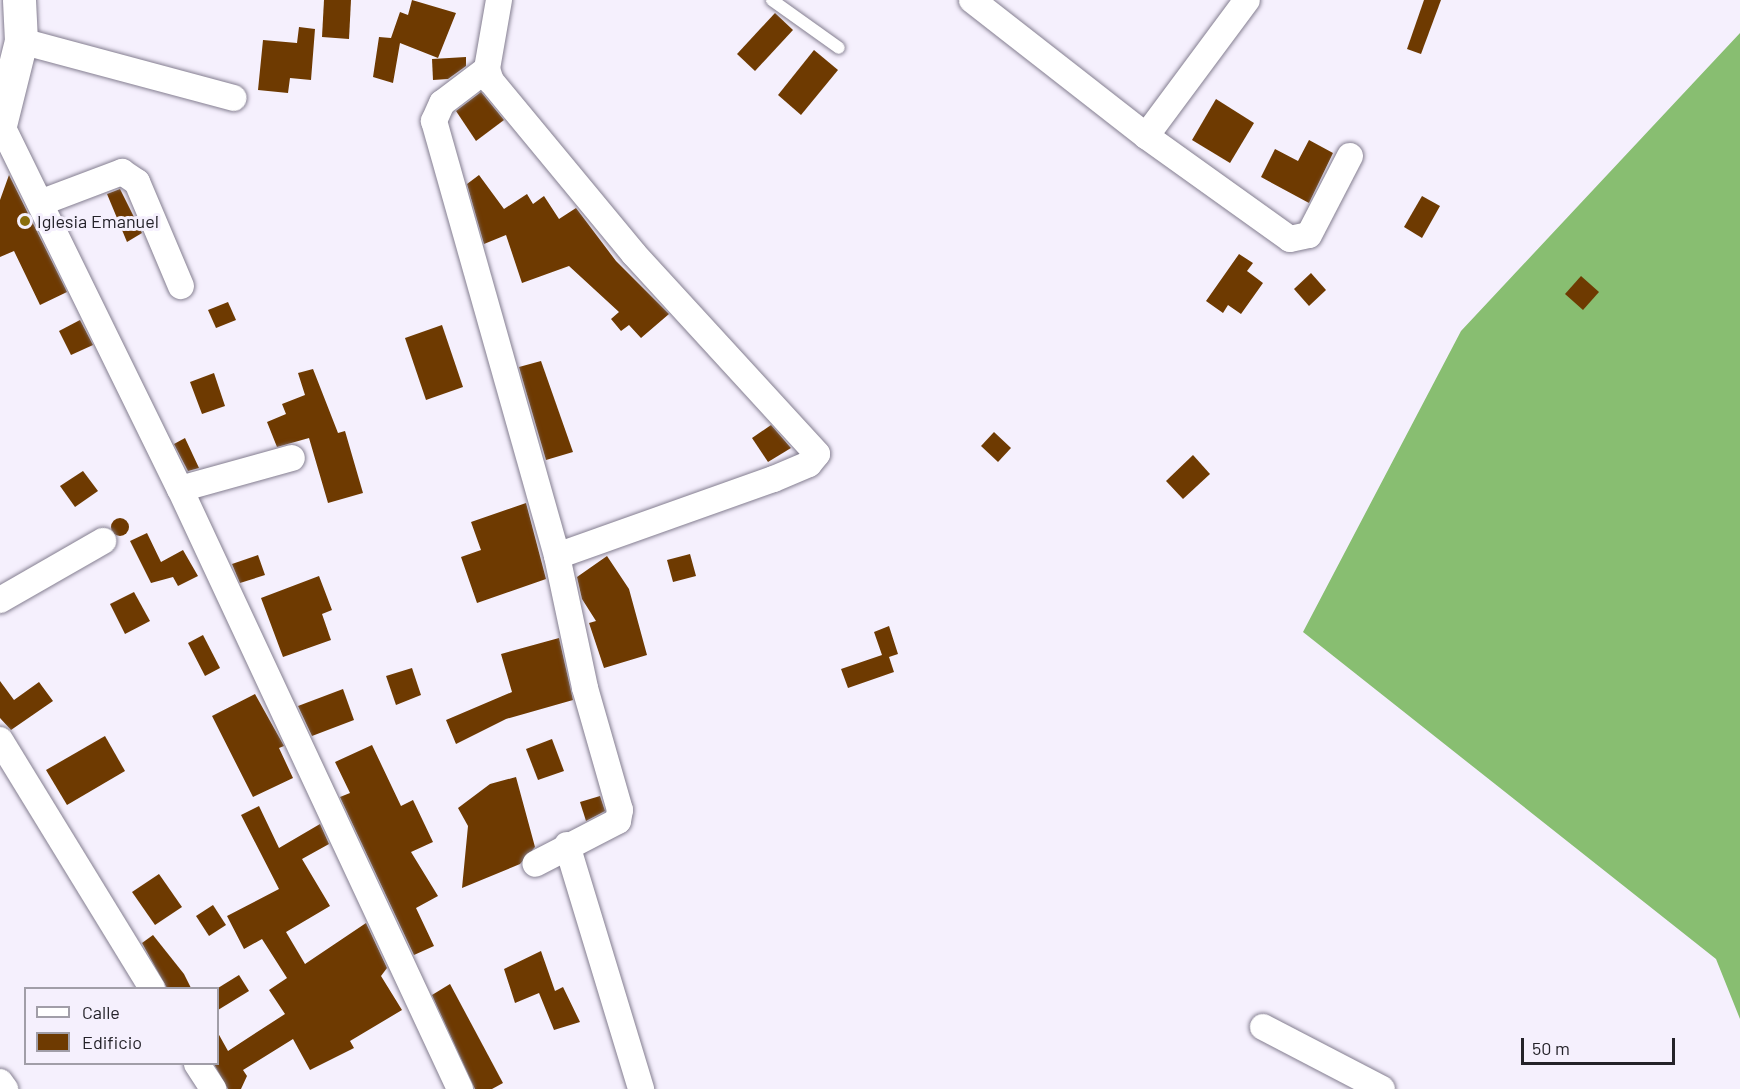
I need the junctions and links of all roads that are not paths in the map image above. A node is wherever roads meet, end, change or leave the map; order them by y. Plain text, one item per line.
1 (19, 0) edge
2 (500, 0) edge
3 (772, 0) edge
4 (972, 0) edge
5 (1247, 0) edge
6 (21, 41) junction
7 (839, 48) dead end
8 (487, 69) junction
9 (234, 98) dead end
10 (0, 123) edge
11 (1146, 136) junction
12 (1350, 156) dead end
13 (40, 203) junction
14 (181, 286) dead end
15 (292, 458) dead end
16 (180, 489) junction
17 (103, 542) dead end
18 (557, 556) junction
19 (0, 600) edge
20 (0, 740) edge
21 (567, 845) junction
22 (535, 864) dead end
23 (151, 987) edge
24 (1263, 1027) dead end
25 (198, 1065) edge
26 (0, 1082) edge
27 (5, 1089) edge
28 (213, 1089) edge
29 (459, 1089) edge
30 (641, 1089) edge
31 (1382, 1089) edge

1 - 6 street
2 - 8 street
3 - 7 lane
4 - 11 street
5 - 11 street
6 - 9 street
6 - 10 street
8 - 18 street
8 - 18 street
10 - 13 street
11 - 12 street
13 - 14 street
13 - 16 street
15 - 16 street
16 - 29 street
17 - 19 street
18 - 21 street
20 - 23 street
21 - 22 street
21 - 30 street
24 - 31 street
25 - 28 street
26 - 27 street

